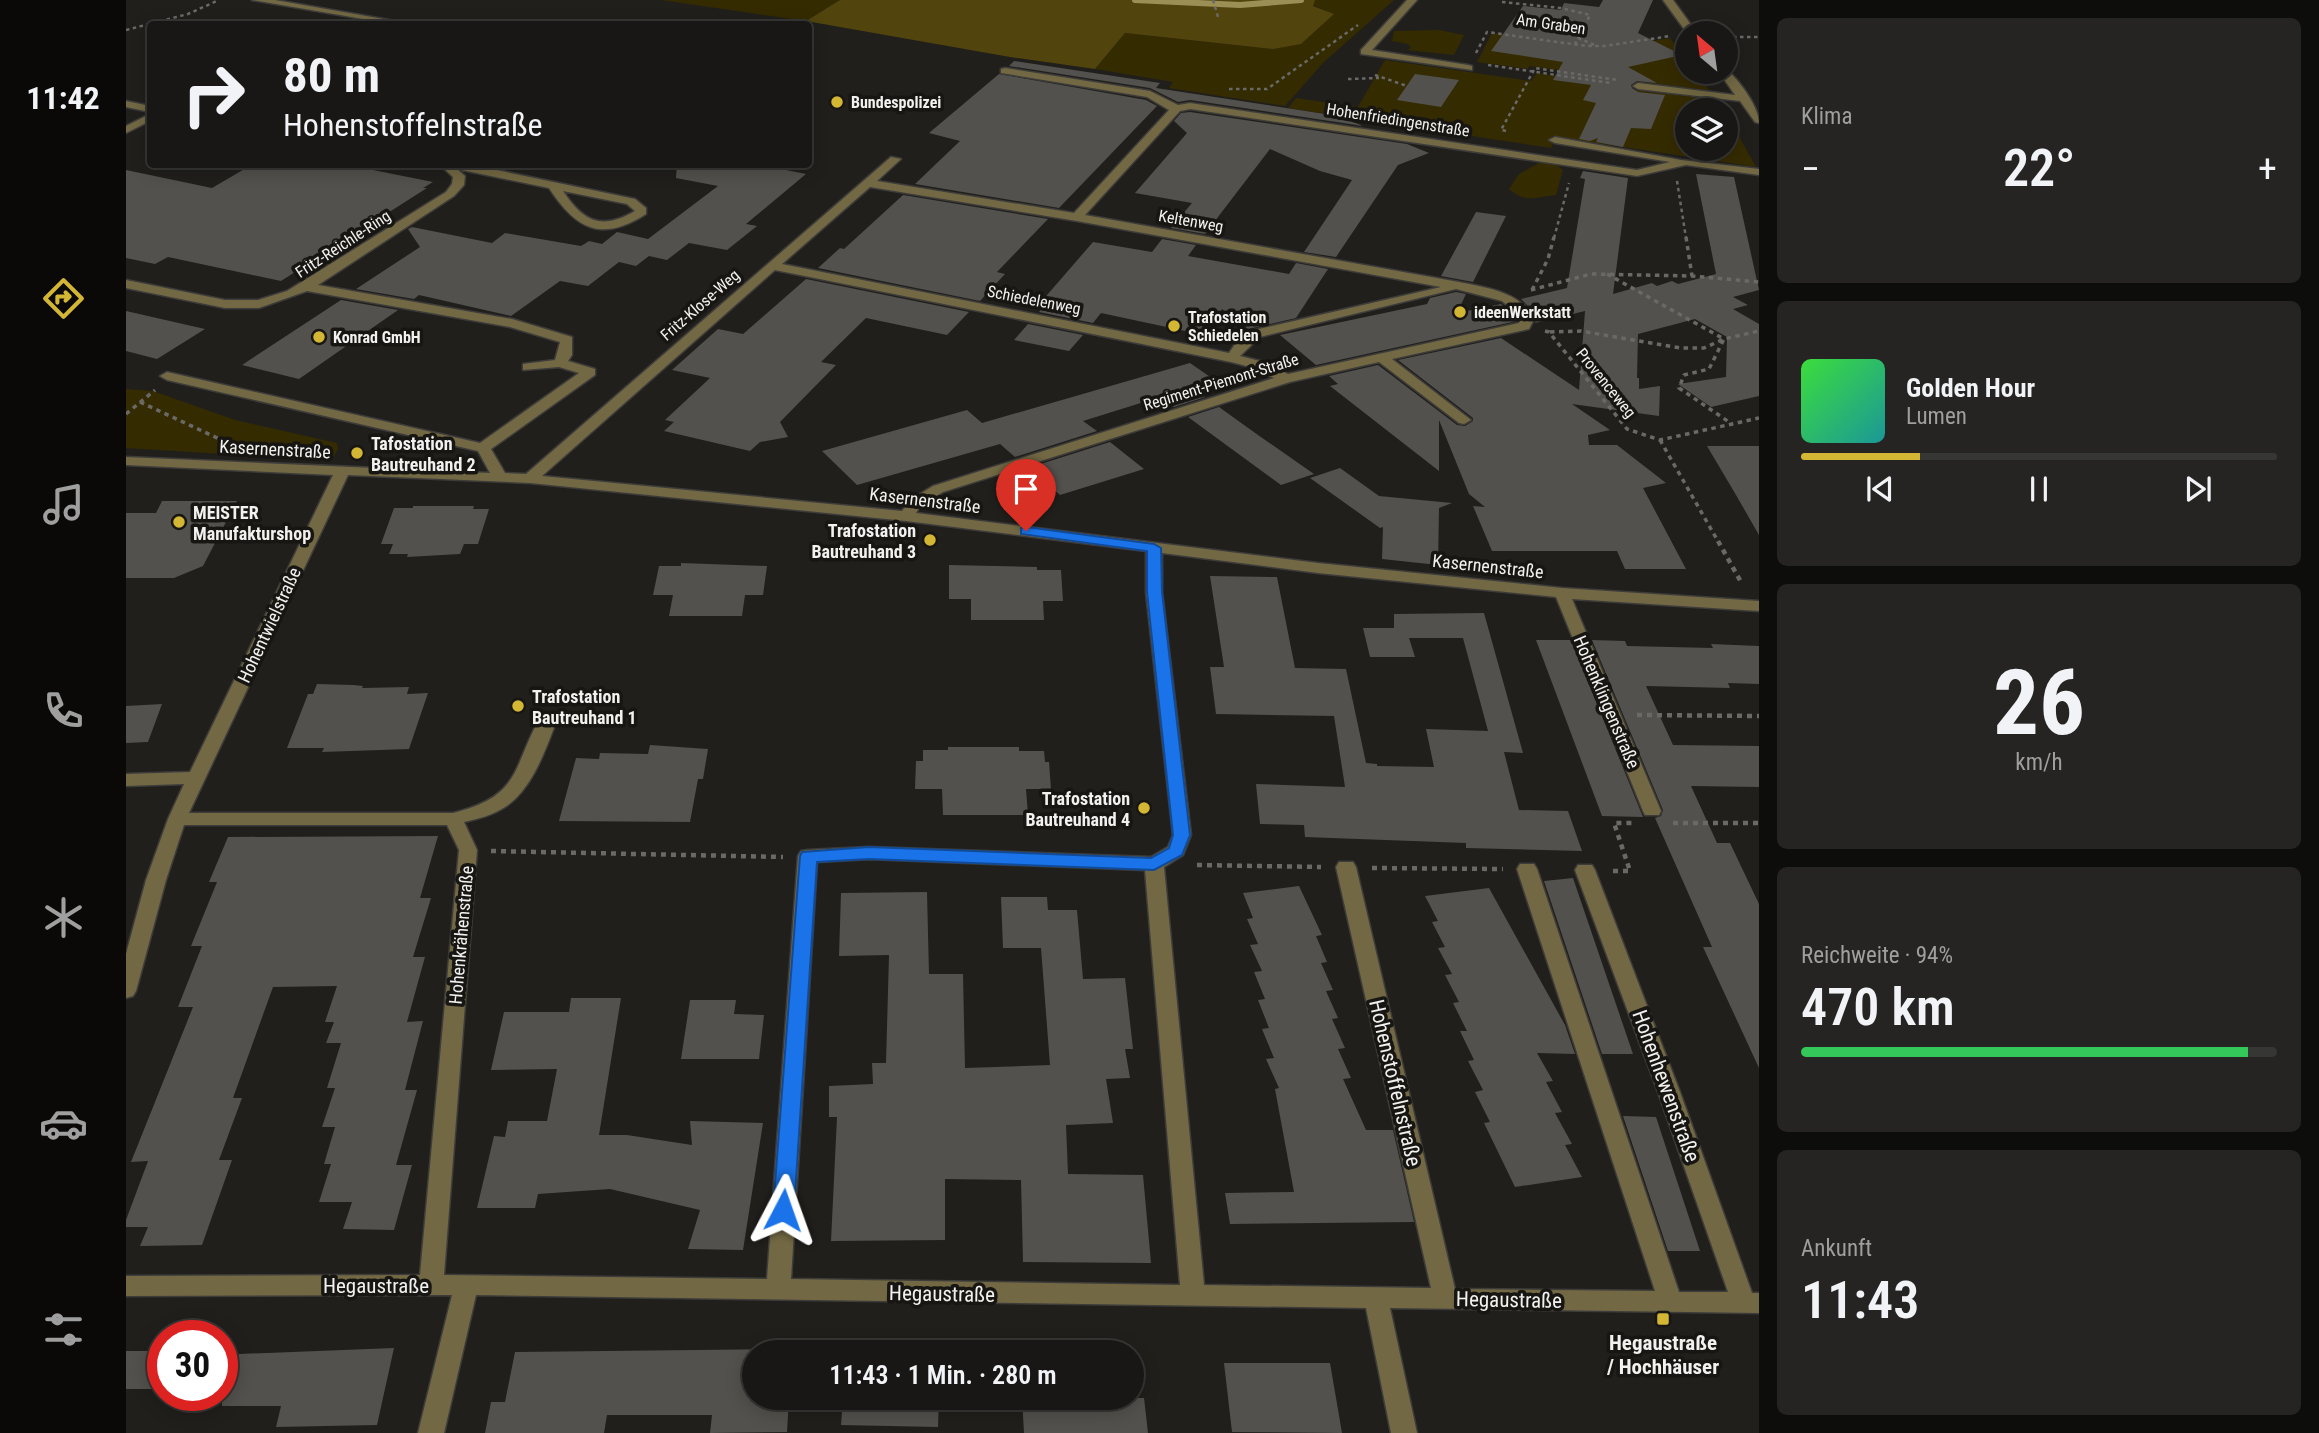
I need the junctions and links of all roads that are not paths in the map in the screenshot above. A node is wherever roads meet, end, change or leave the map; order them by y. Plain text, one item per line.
1 (257, 0) edge
2 (314, 0) edge
3 (1412, 0) edge
4 (1668, 0) edge
5 (299, 7) junction
6 (388, 21) edge
7 (1683, 21) edge
8 (1470, 65) road end
9 (1004, 71) dead end
10 (1734, 84) edge
11 (1643, 91) road end
12 (1759, 96) edge
13 (1745, 98) junction
14 (126, 104) edge
15 (147, 108) edge
16 (1176, 109) junction
17 (147, 119) edge
18 (1759, 120) edge
19 (126, 130) edge
20 (1555, 140) road end
21 (895, 159) dead end
22 (1686, 162) junction
23 (450, 168) edge
24 (466, 168) edge
25 (1759, 172) edge
26 (867, 183) junction
27 (553, 185) junction
28 (1077, 217) junction
29 (772, 266) junction
30 (126, 284) edge
31 (1460, 286) junction
32 (305, 288) junction
33 (1524, 326) joint
34 (1380, 357) junction
35 (1232, 358) junction
36 (560, 363) junction
37 (528, 367) dead end
38 (167, 376) road end
39 (1286, 379) junction
40 (1464, 420) dead end
41 (483, 448) junction
42 (126, 461) edge
43 (342, 472) junction
44 (499, 477) junction
45 (530, 479) junction
46 (906, 516) junction
47 (1154, 548) junction
48 (1562, 593) junction
49 (1756, 606) edge
50 (549, 717) dead end
51 (197, 778) junction
52 (126, 780) edge
53 (1652, 811) dead end
54 (177, 819) junction
55 (453, 820) junction
56 (1154, 864) junction
57 (1346, 867) dead end
58 (1527, 869) dead end
59 (1585, 870) road end
60 (126, 991) edge
61 (466, 1285) junction
62 (126, 1286) edge
63 (431, 1287) junction
64 (778, 1292) junction
65 (1193, 1297) junction
66 (1376, 1297) junction
67 (1445, 1299) junction
68 (1670, 1302) junction
69 (1751, 1303) edge
70 (431, 1433) edge
71 (1404, 1433) edge

1 - 5 street
2 - 5 street
3 - 8 street
4 - 7 street
5 - 6 street
9 - 16 street
10 - 13 street
11 - 13 street
12 - 13 street
13 - 18 street
14 - 15 street
16 - 22 street, Hohenfriedingenstraße
16 - 28 street
17 - 19 street
20 - 22 street
21 - 26 street, Fritz-Klose-Weg
22 - 25 street, Hohenfriedingenstraße
23 - 32 street, Fritz-Reichle-Ring
24 - 27 street, Fritz-Reichle-Ring
26 - 28 street, Keltenweg
26 - 29 street, Fritz-Klose-Weg
27 - 27 street, Fritz-Reichle-Ring
28 - 31 street, Keltenweg
29 - 35 street, Schiedelenweg
29 - 45 street, Fritz-Klose-Weg
30 - 32 street, Fritz-Reichle-Ring
31 - 33 street, Keltenweg
31 - 35 street
32 - 36 street
33 - 34 street, Regiment-Piemont-Straße
34 - 39 street, Regiment-Piemont-Straße
34 - 40 street
35 - 39 street, Schiedelenweg
36 - 37 street
36 - 41 street
38 - 41 street
39 - 46 street, Regiment-Piemont-Straße
41 - 44 street
42 - 43 street, Kasernenstraße
43 - 44 street, Kasernenstraße
43 - 51 street, Hohentwielstraße
44 - 45 street, Kasernenstraße
45 - 46 street, Kasernenstraße
46 - 47 street, Kasernenstraße
47 - 48 street, Kasernenstraße
47 - 56 street
48 - 49 street, Kasernenstraße
48 - 53 street, Hohenklingenstraße
50 - 55 street
51 - 52 street
51 - 54 street, Hohentwielstraße
54 - 55 street
54 - 60 street, Hohentwielstraße
55 - 63 street, Hohenkrähenstraße
56 - 64 street
56 - 65 street
57 - 67 street, Hohenstoffelnstraße
58 - 68 street
59 - 69 street, Hohenhewenstraße
61 - 63 street, Hegaustraße
61 - 64 street, Hegaustraße
61 - 70 street
62 - 63 street, Hegaustraße
64 - 65 street, Hegaustraße
65 - 66 street, Hegaustraße
66 - 67 street, Hegaustraße
66 - 71 street
67 - 68 street, Hegaustraße
68 - 69 street, Hegaustraße

